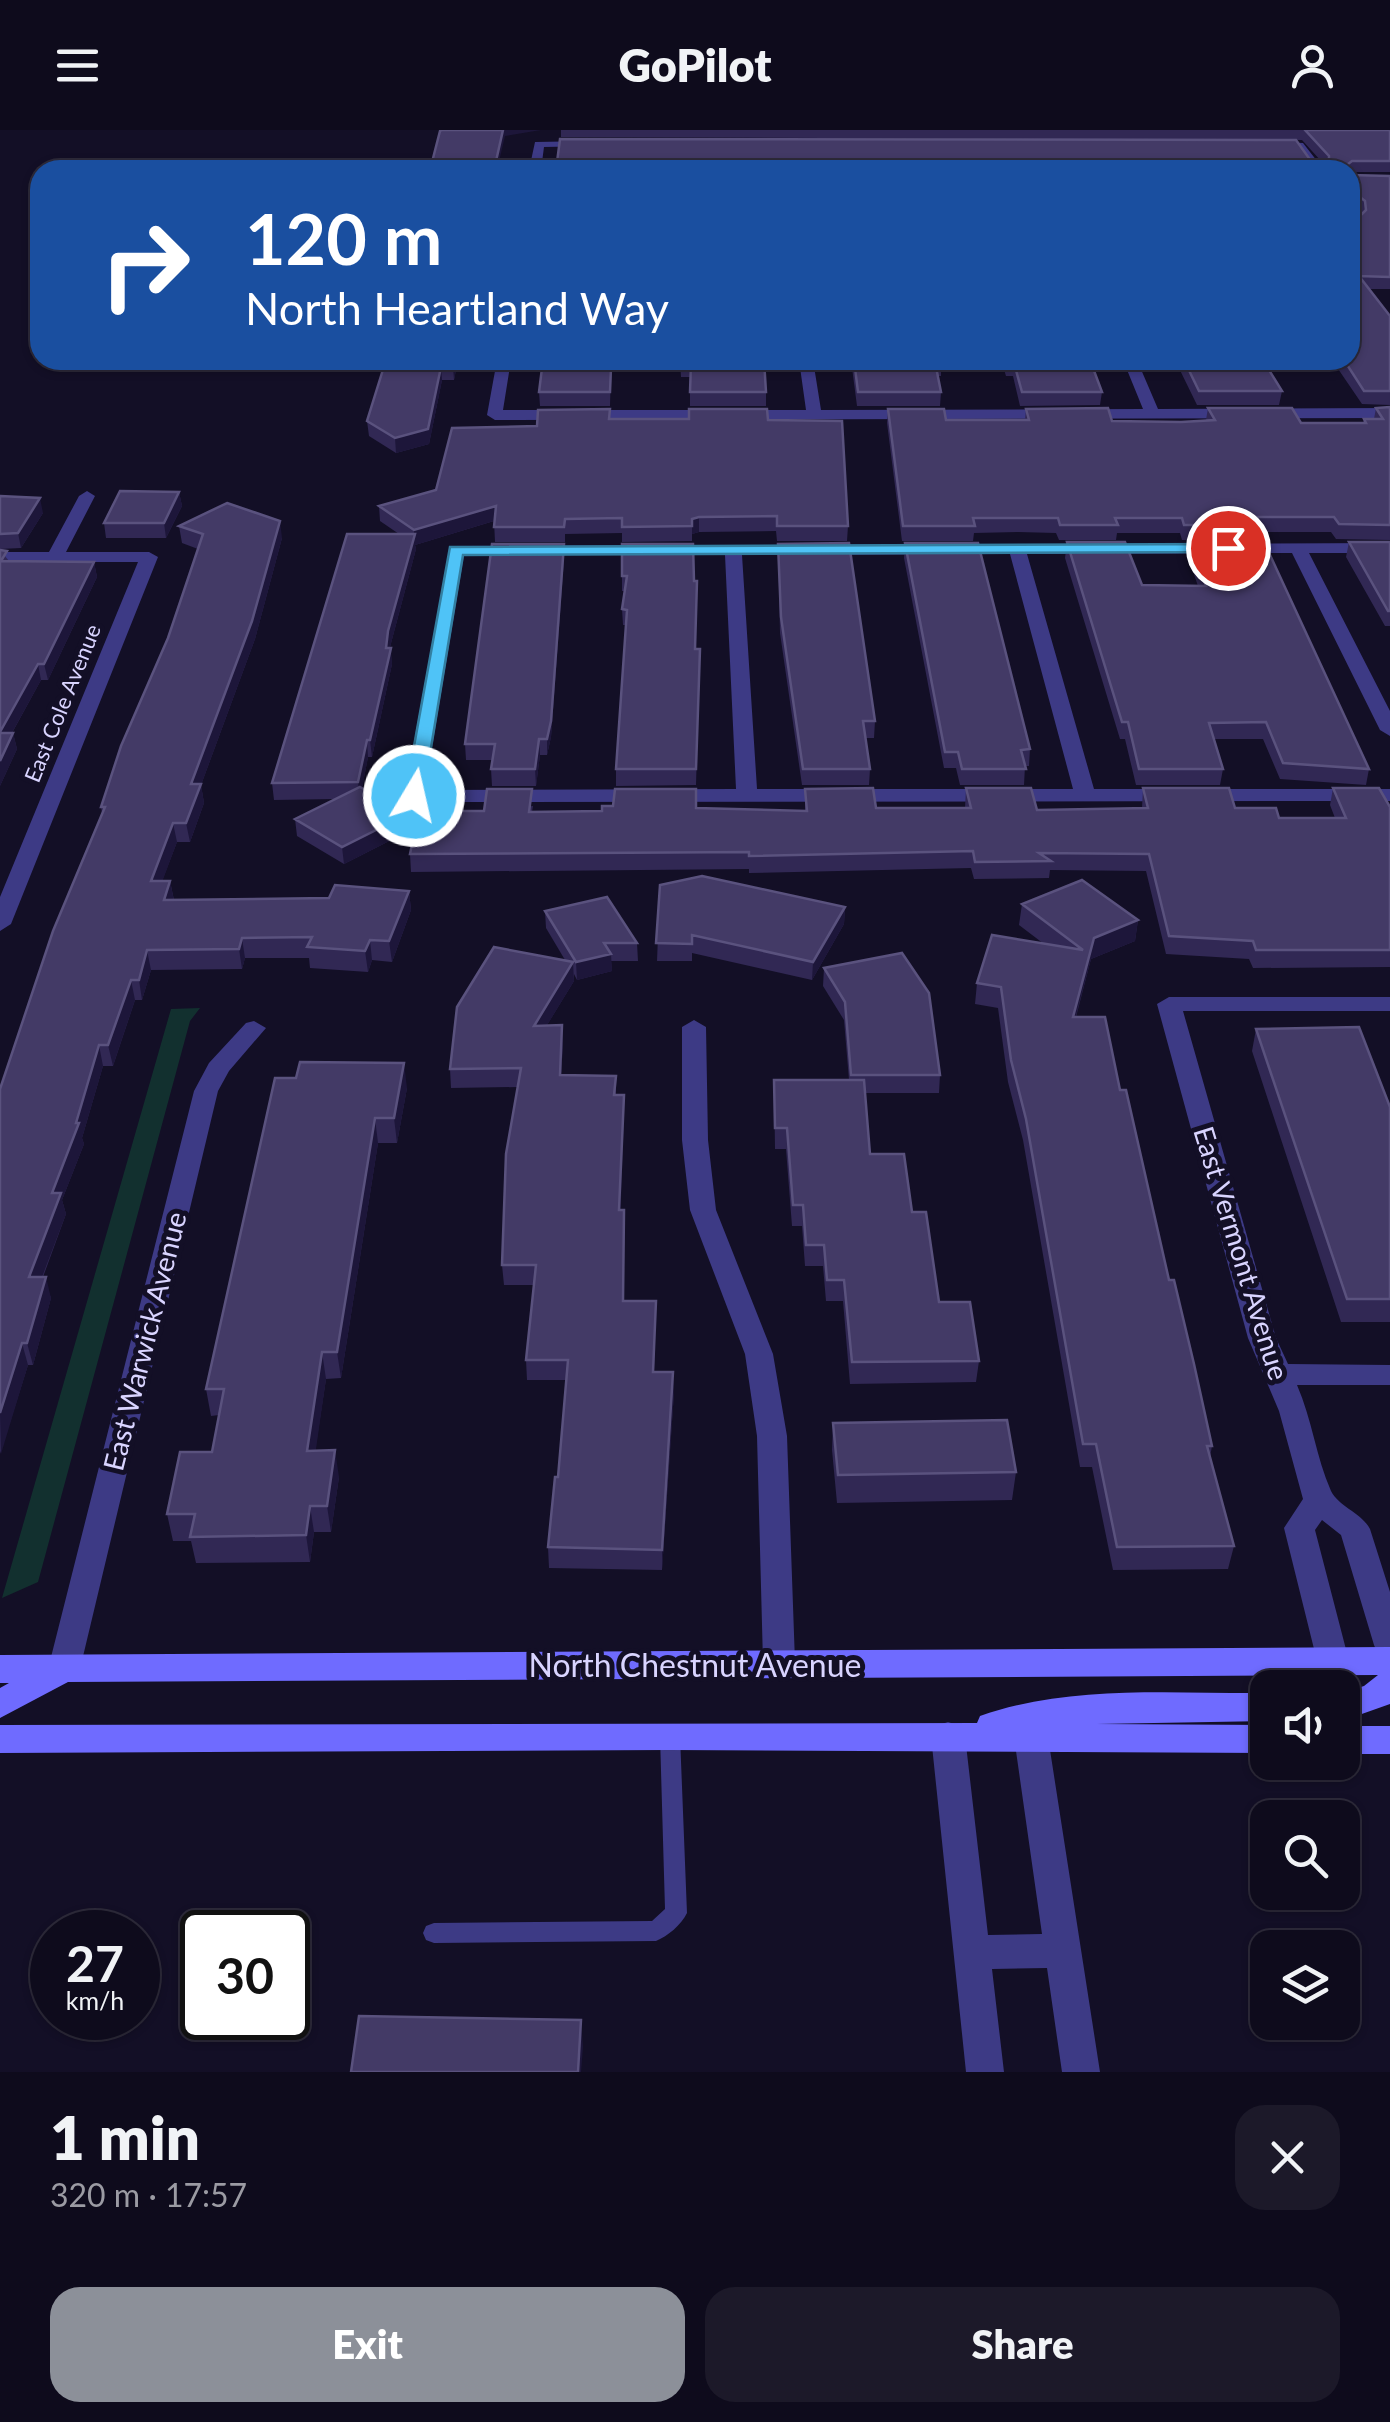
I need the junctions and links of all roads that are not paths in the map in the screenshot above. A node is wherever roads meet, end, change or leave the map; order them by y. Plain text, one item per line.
1 (617, 144) edge
2 (1260, 145) edge
3 (537, 160) edge
4 (1310, 160) edge
5 (502, 370) edge
6 (807, 370) edge
7 (1134, 370) edge
8 (1390, 413) edge
9 (814, 414) junction
10 (1153, 414) junction
11 (86, 496) dead end
12 (1298, 548) junction
13 (1390, 548) edge
14 (732, 549) junction
15 (1017, 549) junction
16 (0, 557) edge
17 (55, 557) junction
18 (1390, 730) edge
19 (1085, 795) junction
20 (1390, 795) edge
21 (747, 796) junction
22 (0, 924) edge
23 (1390, 1004) edge
24 (254, 1028) dead end
25 (694, 1028) dead end
26 (1278, 1374) junction
27 (1390, 1375) edge
28 (1319, 1501) junction
29 (1390, 1645) edge
30 (779, 1662) junction
31 (1333, 1662) junction
32 (1390, 1662) edge
33 (0, 1669) edge
34 (64, 1669) junction
35 (1390, 1684) edge
36 (1360, 1701) edge
37 (0, 1704) edge
38 (1250, 1708) edge
39 (670, 1736) junction
40 (948, 1736) junction
41 (1031, 1737) junction
42 (0, 1739) edge
43 (1250, 1739) edge
44 (1360, 1740) edge
45 (1390, 1740) edge
46 (434, 1933) dead end
47 (1063, 1951) junction
48 (971, 1952) junction
49 (985, 2072) edge
50 (1081, 2072) edge

1 - 3 street
2 - 4 street
5 - 9 street
6 - 9 street
7 - 10 street
8 - 10 street
9 - 10 street
11 - 17 street
12 - 13 street
12 - 15 street
12 - 18 street
14 - 15 street
14 - 21 street
14 - 21 street
15 - 19 street
16 - 17 street
17 - 22 street, East Cole Avenue
19 - 20 street
19 - 21 street
23 - 26 street, East Vermont Avenue
24 - 34 street, East Warwick Avenue
25 - 30 street
26 - 27 street
26 - 28 street, East Vermont Avenue
28 - 29 street
28 - 31 street
30 - 31 main road, North Chestnut Avenue
30 - 34 main road, North Chestnut Avenue
31 - 32 main road, North Chestnut Avenue
33 - 34 main road, North Chestnut Avenue
34 - 37 main road
35 - 36 main road
38 - 40 main road
39 - 40 main road
39 - 42 main road
39 - 46 lane
40 - 41 main road
40 - 48 street
41 - 43 main road
41 - 47 street
44 - 45 main road
47 - 48 street
47 - 50 street
48 - 49 street

